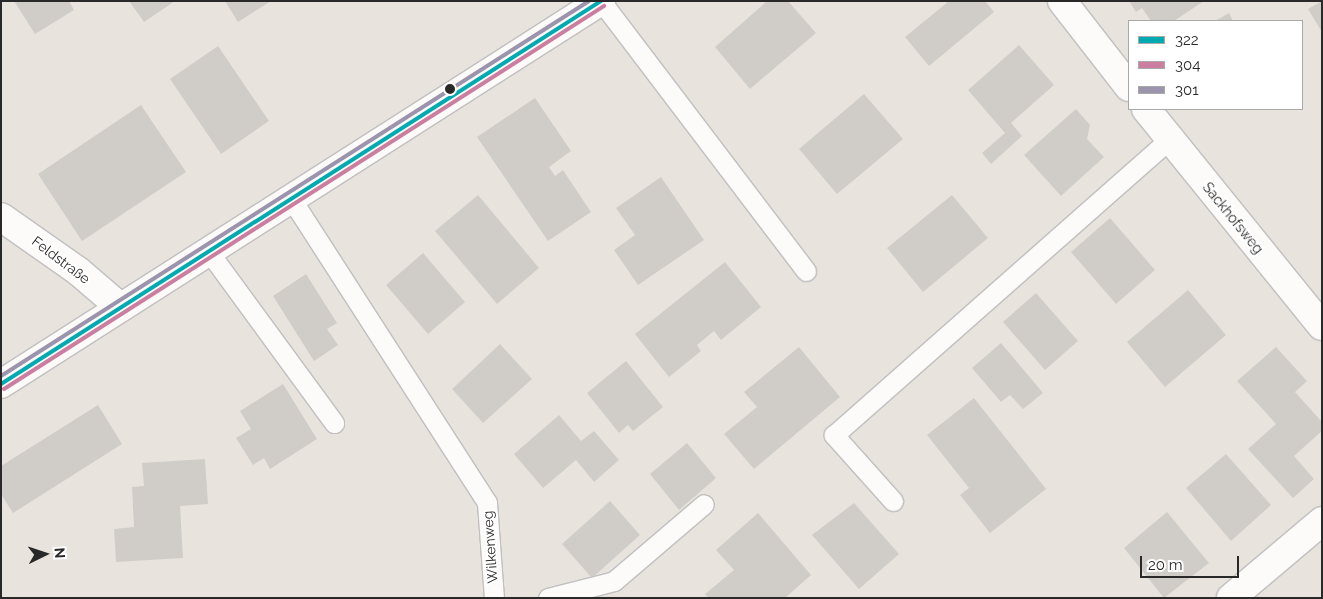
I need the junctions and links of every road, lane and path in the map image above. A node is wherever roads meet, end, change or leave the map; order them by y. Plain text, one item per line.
1 (601, 1) edge
2 (1062, 1) edge
3 (1128, 86) edge
4 (1147, 110) edge
5 (1170, 139) junction
6 (292, 200) junction
7 (1, 218) edge
8 (209, 252) junction
9 (806, 271) dead end
10 (119, 306) junction
11 (1322, 326) edge
12 (1, 384) edge
13 (334, 423) dead end
14 (893, 501) dead end
15 (704, 504) dead end
16 (1322, 520) edge
17 (494, 598) edge
18 (548, 598) edge
19 (1232, 598) edge

1 - 6 street
1 - 9 lane
2 - 3 street
4 - 5 street, Sackhofsweg
5 - 11 street, Sackhofsweg
5 - 14 lane
6 - 8 street
6 - 17 lane, Wilkenweg
7 - 10 street, Feldstraße
8 - 10 street
8 - 13 lane
10 - 12 street
15 - 18 lane
16 - 19 street

